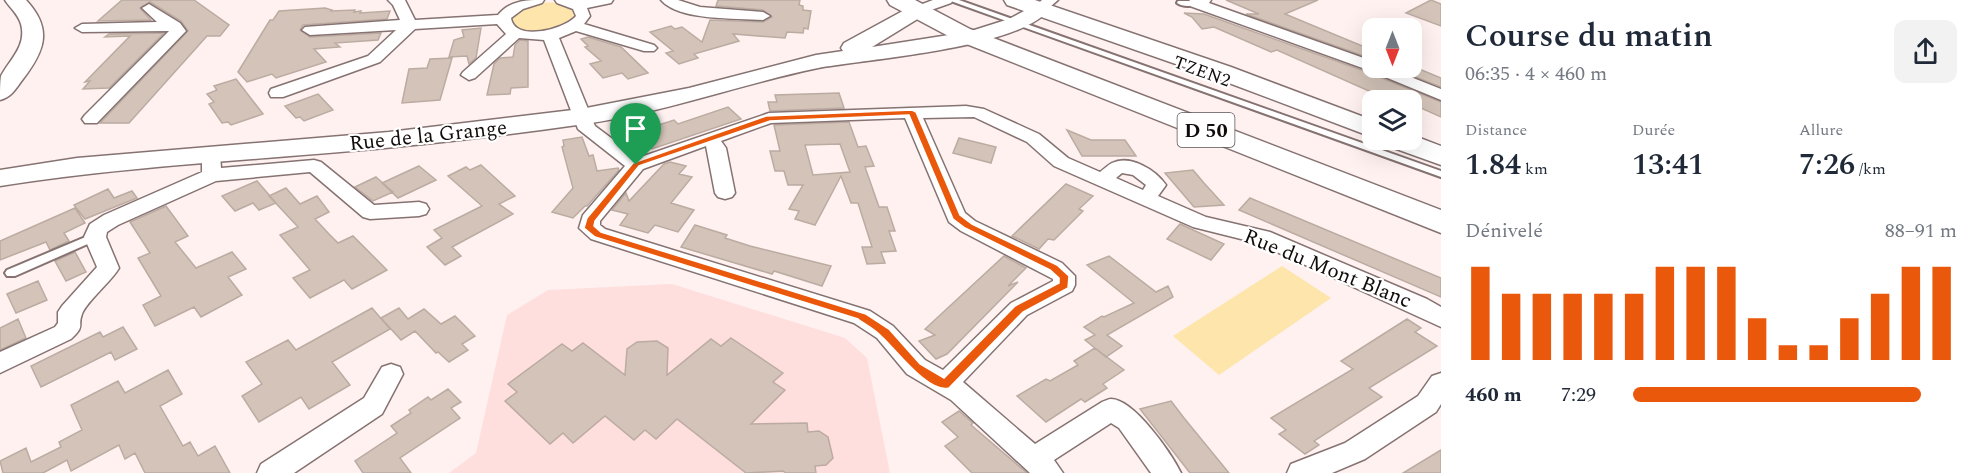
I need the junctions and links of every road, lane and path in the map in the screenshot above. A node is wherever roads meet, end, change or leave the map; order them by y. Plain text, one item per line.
1 (15, 0) edge
2 (394, 0) edge
3 (562, 0) edge
4 (606, 0) edge
5 (668, 0) edge
6 (946, 0) edge
7 (952, 0) edge
8 (1015, 0) edge
9 (524, 1) edge
10 (1193, 2) edge
11 (153, 4) edge
12 (907, 5) edge
13 (1045, 5) edge
14 (579, 6) junction
15 (763, 16) dead end
16 (504, 18) junction
17 (1016, 23) junction
18 (410, 25) junction
19 (574, 26) junction
20 (128, 27) junction
21 (82, 28) dead end
22 (176, 29) junction
23 (310, 30) dead end
24 (516, 33) junction
25 (550, 34) junction
26 (972, 38) junction
27 (649, 48) dead end
28 (816, 62) junction
29 (1362, 63) edge
30 (469, 75) dead end
31 (1400, 78) edge
32 (0, 93) edge
33 (277, 93) dead end
34 (1441, 95) edge
35 (912, 112) junction
36 (581, 117) junction
37 (91, 119) dead end
38 (1362, 125) edge
39 (710, 139) junction
40 (1422, 149) edge
41 (1441, 156) edge
42 (212, 165) junction
43 (636, 165) junction
44 (0, 167) edge
45 (35, 171) junction
46 (1441, 174) edge
47 (0, 178) edge
48 (725, 193) dead end
49 (419, 209) dead end
50 (1441, 222) edge
51 (95, 237) junction
52 (11, 273) dead end
53 (1441, 318) edge
54 (0, 363) edge
55 (391, 374) dead end
56 (1441, 383) edge
57 (945, 384) junction
58 (1042, 466) edge
59 (271, 473) edge
60 (1167, 473) edge
61 (1301, 473) edge

1 - 32 street
2 - 18 street
3 - 14 street
4 - 14 street
5 - 15 street
6 - 12 street
7 - 17 lane, TZEN2
8 - 13 main road
9 - 16 street
10 - 29 street
11 - 20 street
11 - 22 street
12 - 26 main road
12 - 28 street, Rue de la Grange
13 - 17 street, Rue de la Grange
13 - 38 main road
14 - 19 street
16 - 18 street
16 - 24 street
17 - 26 street, Rue de la Grange
17 - 46 lane, TZEN2
18 - 23 street
18 - 33 street
19 - 25 street
19 - 27 street
20 - 21 street
20 - 22 street
22 - 37 street
24 - 25 street
24 - 30 street
25 - 36 street
26 - 28 street, Rue de la Grange
26 - 50 main road, D 50
28 - 36 street, Rue de la Grange
31 - 34 street
35 - 39 street, Rue du Mont Blanc
35 - 53 street, Rue du Mont Blanc
35 - 57 street
36 - 42 street, Rue de la Grange
36 - 43 street
39 - 43 street, Rue du Mont Blanc
39 - 48 street
40 - 41 main road
42 - 45 street, Rue de la Grange
42 - 49 street
42 - 51 street
43 - 57 street
44 - 45 street, Rue de la Grange
45 - 47 street, Rue de la Grange
51 - 52 lane
51 - 54 street
55 - 59 street
56 - 61 street
57 - 58 street
58 - 60 street

